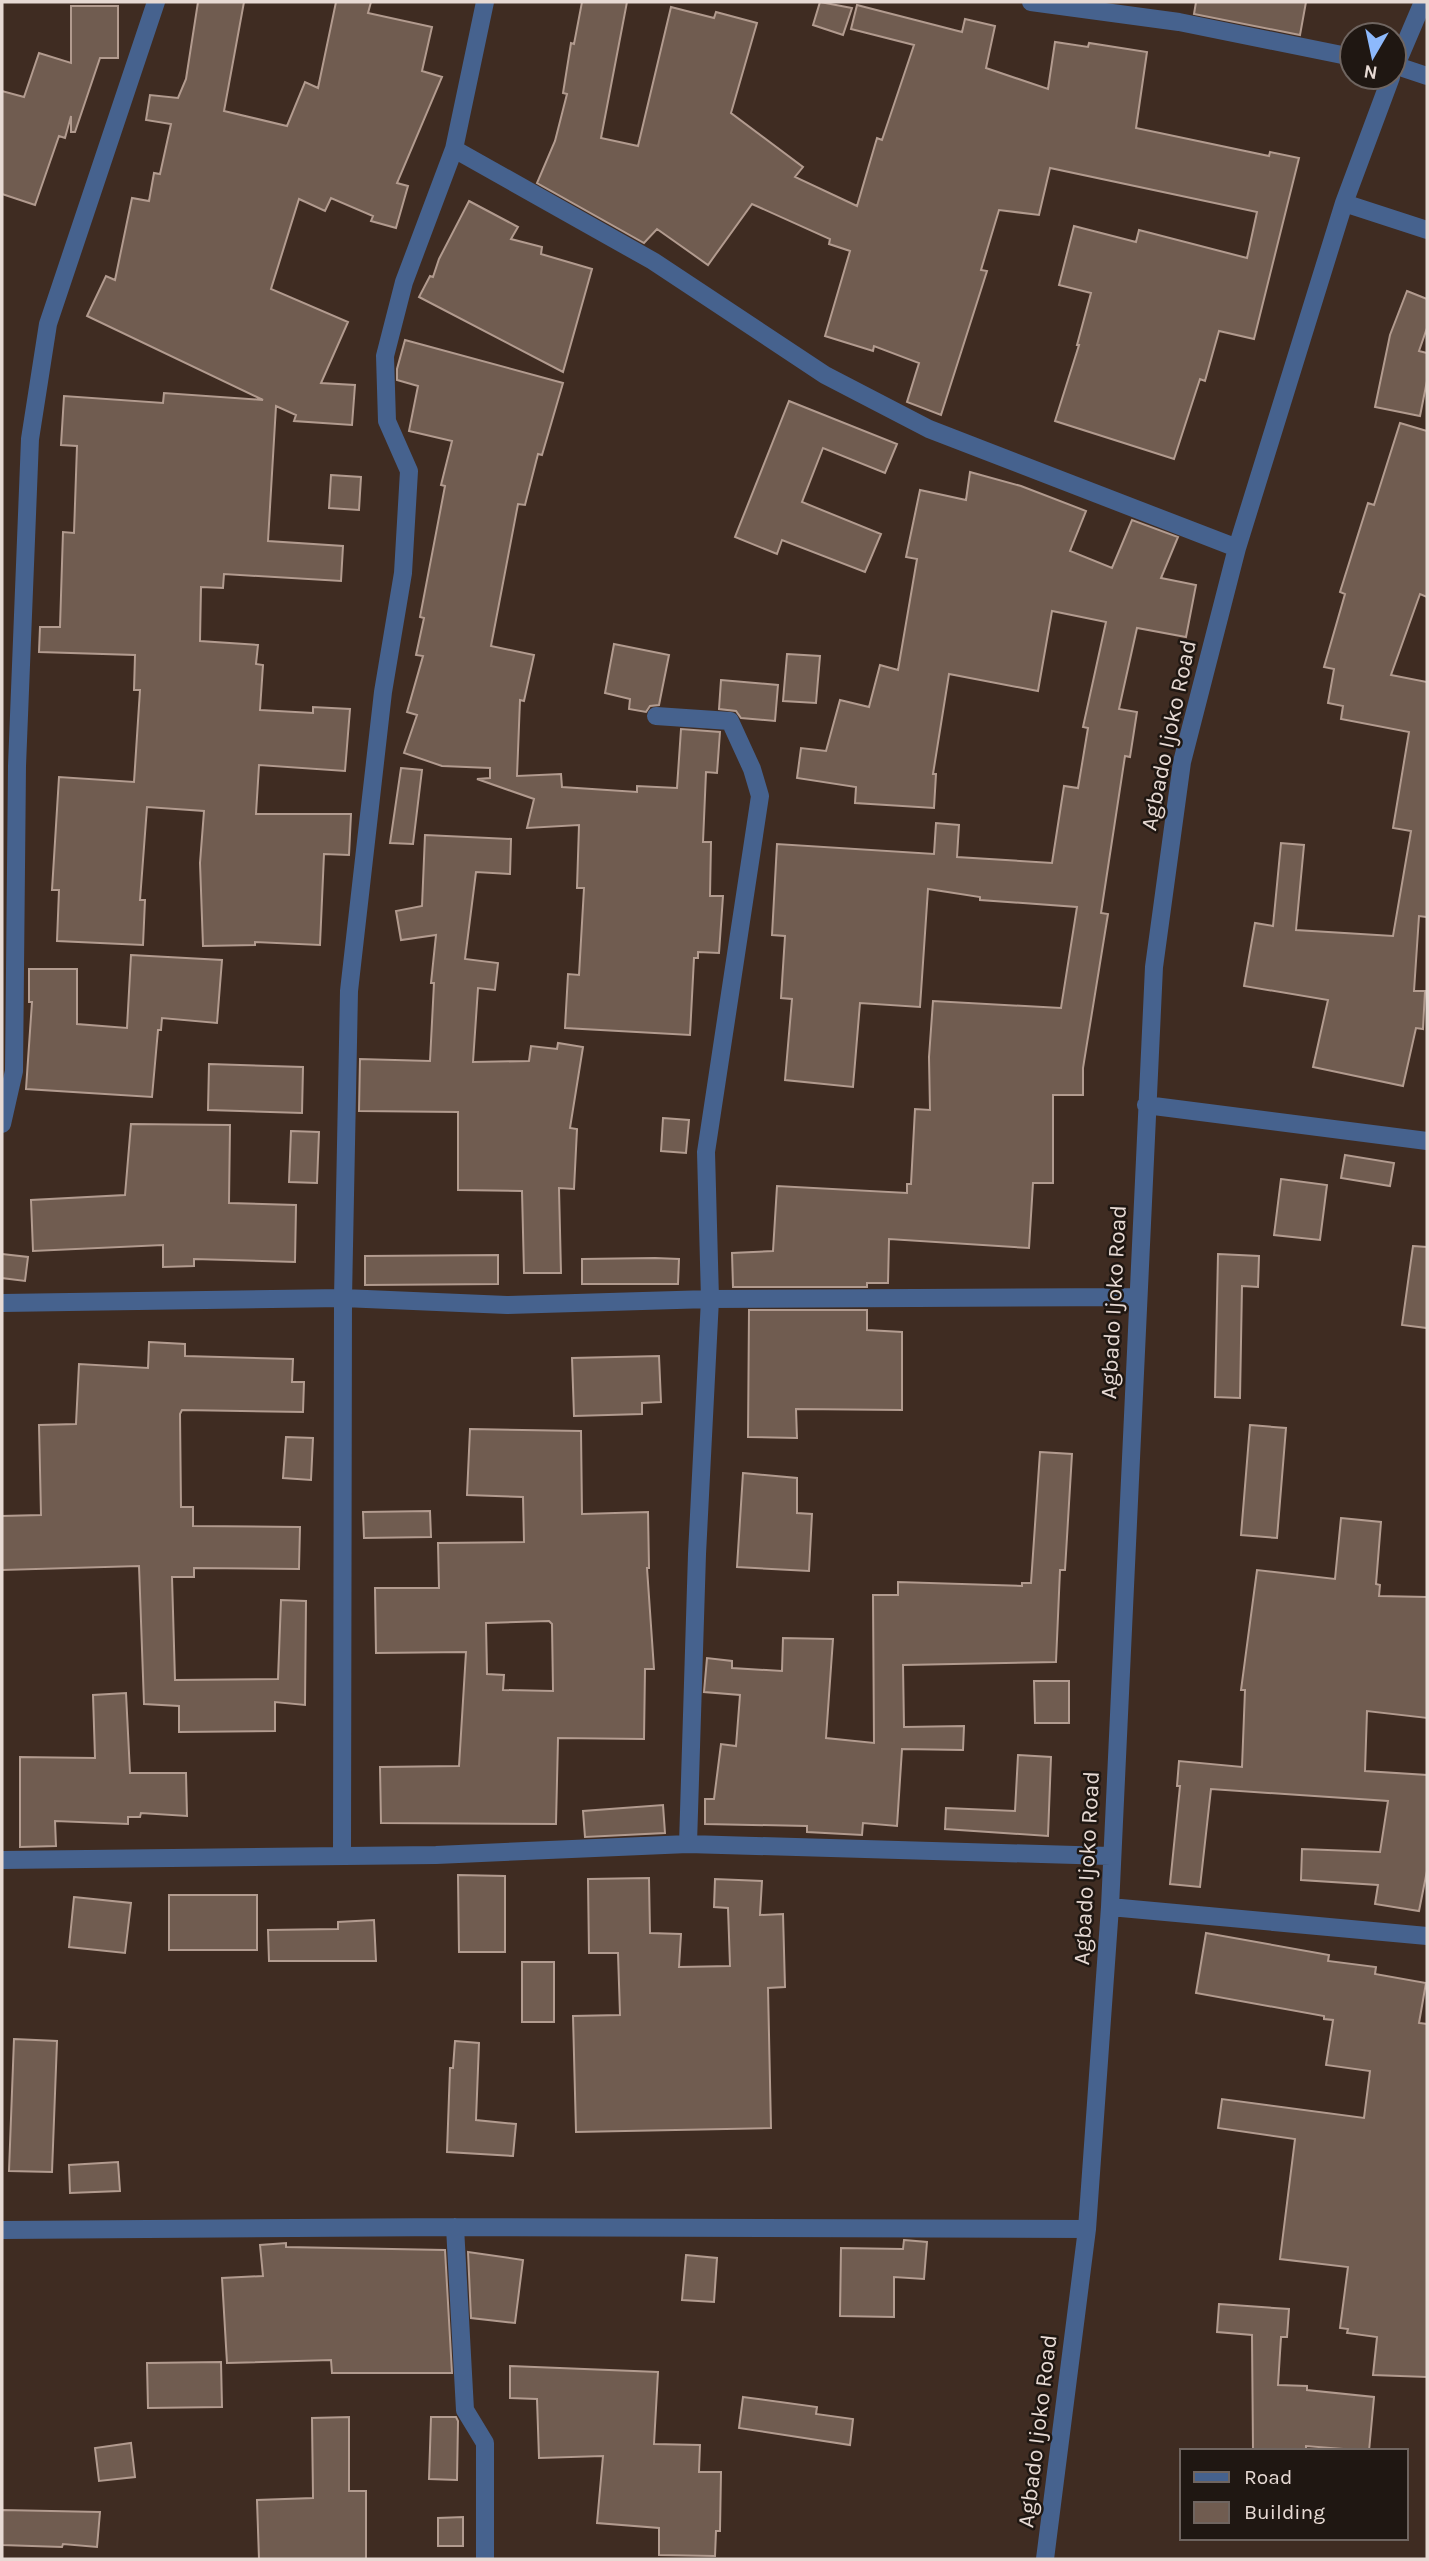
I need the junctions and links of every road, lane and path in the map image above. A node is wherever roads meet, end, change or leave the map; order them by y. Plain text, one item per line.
1 (156, 2) edge
2 (485, 2) edge
3 (1031, 2) edge
4 (1423, 2) edge
5 (1408, 37) edge
6 (1338, 54) edge
7 (1408, 73) edge
8 (1427, 76) edge
9 (1386, 91) edge
10 (454, 149) junction
11 (1344, 203) junction
12 (1427, 230) edge
13 (1237, 548) junction
14 (656, 716) dead end
15 (1146, 1105) junction
16 (2, 1124) edge
17 (1427, 1142) edge
18 (1137, 1297) junction
19 (343, 1298) junction
20 (710, 1299) junction
21 (2, 1303) edge
22 (688, 1844) junction
23 (342, 1856) junction
24 (1110, 1856) junction
25 (2, 1860) edge
26 (1110, 1907) junction
27 (1427, 1936) edge
28 (455, 2227) junction
29 (1087, 2228) junction
30 (2, 2230) edge
31 (485, 2559) edge
32 (1045, 2559) edge

1 - 16 street
2 - 10 street
3 - 6 street
4 - 5 street, Agbado Ijoko Road
7 - 8 street
9 - 11 street, Agbado Ijoko Road
10 - 13 street
10 - 19 street
11 - 12 street
11 - 13 street, Agbado Ijoko Road
13 - 15 street, Agbado Ijoko Road
14 - 20 street
15 - 17 street
15 - 18 street, Agbado Ijoko Road
18 - 20 street
18 - 24 street, Agbado Ijoko Road
19 - 20 street
19 - 21 street
19 - 23 street
20 - 22 street
22 - 23 street
22 - 24 street
23 - 25 street
24 - 26 street, Agbado Ijoko Road
26 - 27 street
26 - 29 street, Agbado Ijoko Road
28 - 29 street
28 - 30 street
28 - 31 street
29 - 32 street, Agbado Ijoko Road

